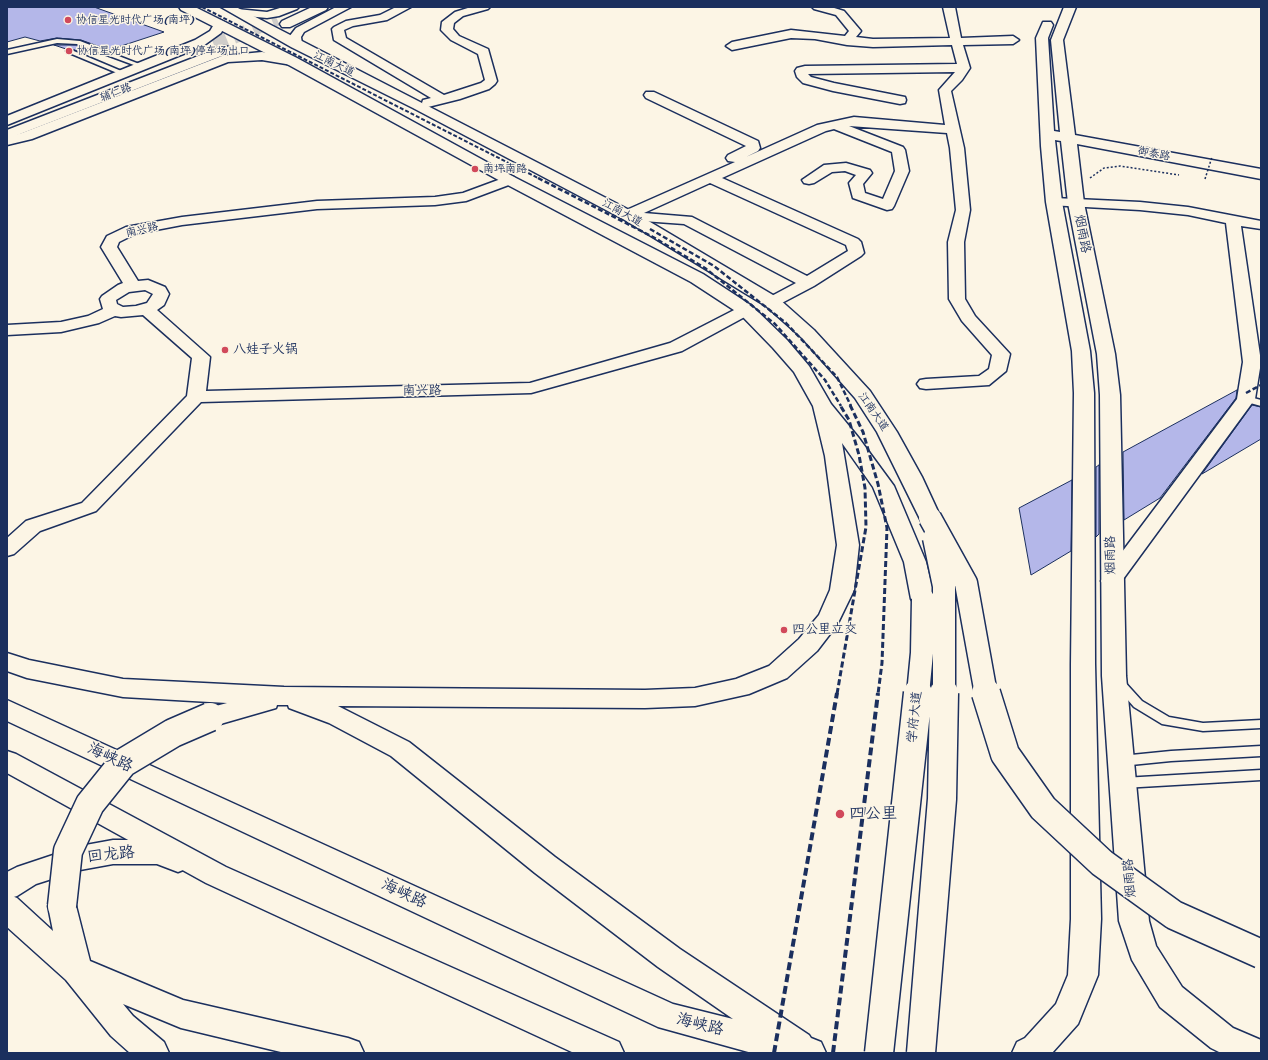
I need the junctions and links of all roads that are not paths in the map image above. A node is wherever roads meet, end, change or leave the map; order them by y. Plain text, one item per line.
1 (185, 7) edge
2 (292, 7) edge
3 (303, 7) edge
4 (322, 7) edge
5 (345, 7) edge
6 (405, 7) edge
7 (484, 7) edge
8 (818, 7) edge
9 (949, 7) edge
10 (1054, 7) edge
11 (1070, 7) edge
12 (232, 9) edge
13 (220, 23) junction
14 (847, 40) junction
15 (1013, 40) dead end
16 (956, 43) junction
17 (296, 44) junction
18 (732, 46) dead end
19 (69, 50) dead end
20 (7, 52) edge
21 (292, 61) junction
22 (144, 67) junction
23 (964, 68) junction
24 (124, 74) junction
25 (650, 95) dead end
26 (441, 100) junction
27 (900, 100) dead end
28 (418, 105) junction
29 (7, 121) edge
30 (834, 125) junction
31 (7, 126) edge
32 (953, 130) junction
33 (7, 135) edge
34 (7, 141) edge
35 (1058, 142) junction
36 (1261, 174) edge
37 (710, 178) junction
38 (510, 180) junction
39 (810, 180) dead end
40 (1261, 185) edge
41 (1054, 202) junction
42 (1083, 204) junction
43 (625, 214) junction
44 (1233, 220) junction
45 (1261, 225) edge
46 (808, 283) junction
47 (133, 286) junction
48 (772, 302) junction
49 (146, 309) junction
50 (114, 310) junction
51 (746, 310) junction
52 (7, 330) edge
53 (926, 384) dead end
54 (196, 397) junction
55 (1254, 401) edge
56 (823, 406) junction
57 (930, 518) junction
58 (7, 549) edge
59 (1111, 581) junction
60 (7, 662) edge
61 (1114, 676) junction
62 (284, 696) junction
63 (7, 710) edge
64 (1261, 724) edge
65 (1261, 751) edge
66 (7, 761) edge
67 (1122, 772) junction
68 (1261, 775) edge
69 (216, 875) junction
70 (7, 887) edge
71 (11, 912) edge
72 (1261, 954) edge
73 (77, 970) junction
74 (153, 1053) edge
75 (348, 1053) edge
76 (608, 1053) edge
77 (810, 1053) edge
78 (879, 1053) edge
79 (921, 1053) edge
80 (1028, 1053) edge
81 (1256, 1053) edge

1 - 13 main road, 江南大道
2 - 12 street
3 - 4 main road
5 - 17 street
6 - 26 street
7 - 26 street
8 - 14 street
9 - 16 street
10 - 35 main road, 烟雨路
11 - 35 main road, 烟雨路
12 - 17 main road, 江南大道
13 - 21 main road, 江南大道
13 - 22 street
14 - 16 street
14 - 18 street
15 - 16 street
16 - 23 street
17 - 28 main road, 江南大道
19 - 24 lane
20 - 22 lane
21 - 34 street
21 - 38 main road, 江南大道
22 - 24 street
23 - 27 street
23 - 32 street
24 - 29 street
25 - 43 street
26 - 28 street
28 - 43 main road, 江南大道
30 - 32 street
30 - 37 street
30 - 39 street
31 - 33 main road, 辅仁路
32 - 53 street
35 - 36 main road, 御泰路
35 - 40 main road, 御泰路
35 - 41 main road, 烟雨路
35 - 42 main road, 烟雨路
37 - 43 street
37 - 46 street
38 - 47 street, 南兴路
38 - 51 main road, 江南大道
41 - 42 street
41 - 80 main road, 烟雨路
42 - 44 street
42 - 59 main road, 烟雨路
43 - 46 street
43 - 48 main road, 江南大道
44 - 45 street
44 - 55 street
46 - 48 street
47 - 49 street
47 - 50 street
48 - 57 main road, 江南大道
49 - 50 street
49 - 54 street
50 - 52 street
51 - 54 street, 南兴路
51 - 56 main road, 江南大道
54 - 58 street
55 - 59 street
56 - 62 main road
56 - 78 main road, 学府大道, bridge
57 - 72 main road, bridge
57 - 79 main road, 学府大道, bridge
59 - 61 main road, 烟雨路
60 - 62 main road
61 - 64 lane
61 - 67 main road, 烟雨路
62 - 73 main road, bridge
62 - 77 main road
63 - 77 main road, 海峡路
65 - 67 lane
66 - 69 main road
67 - 68 lane
67 - 81 main road, 烟雨路
69 - 70 main road, 回龙路
69 - 76 main road
71 - 73 main road
73 - 74 main road
73 - 75 main road

